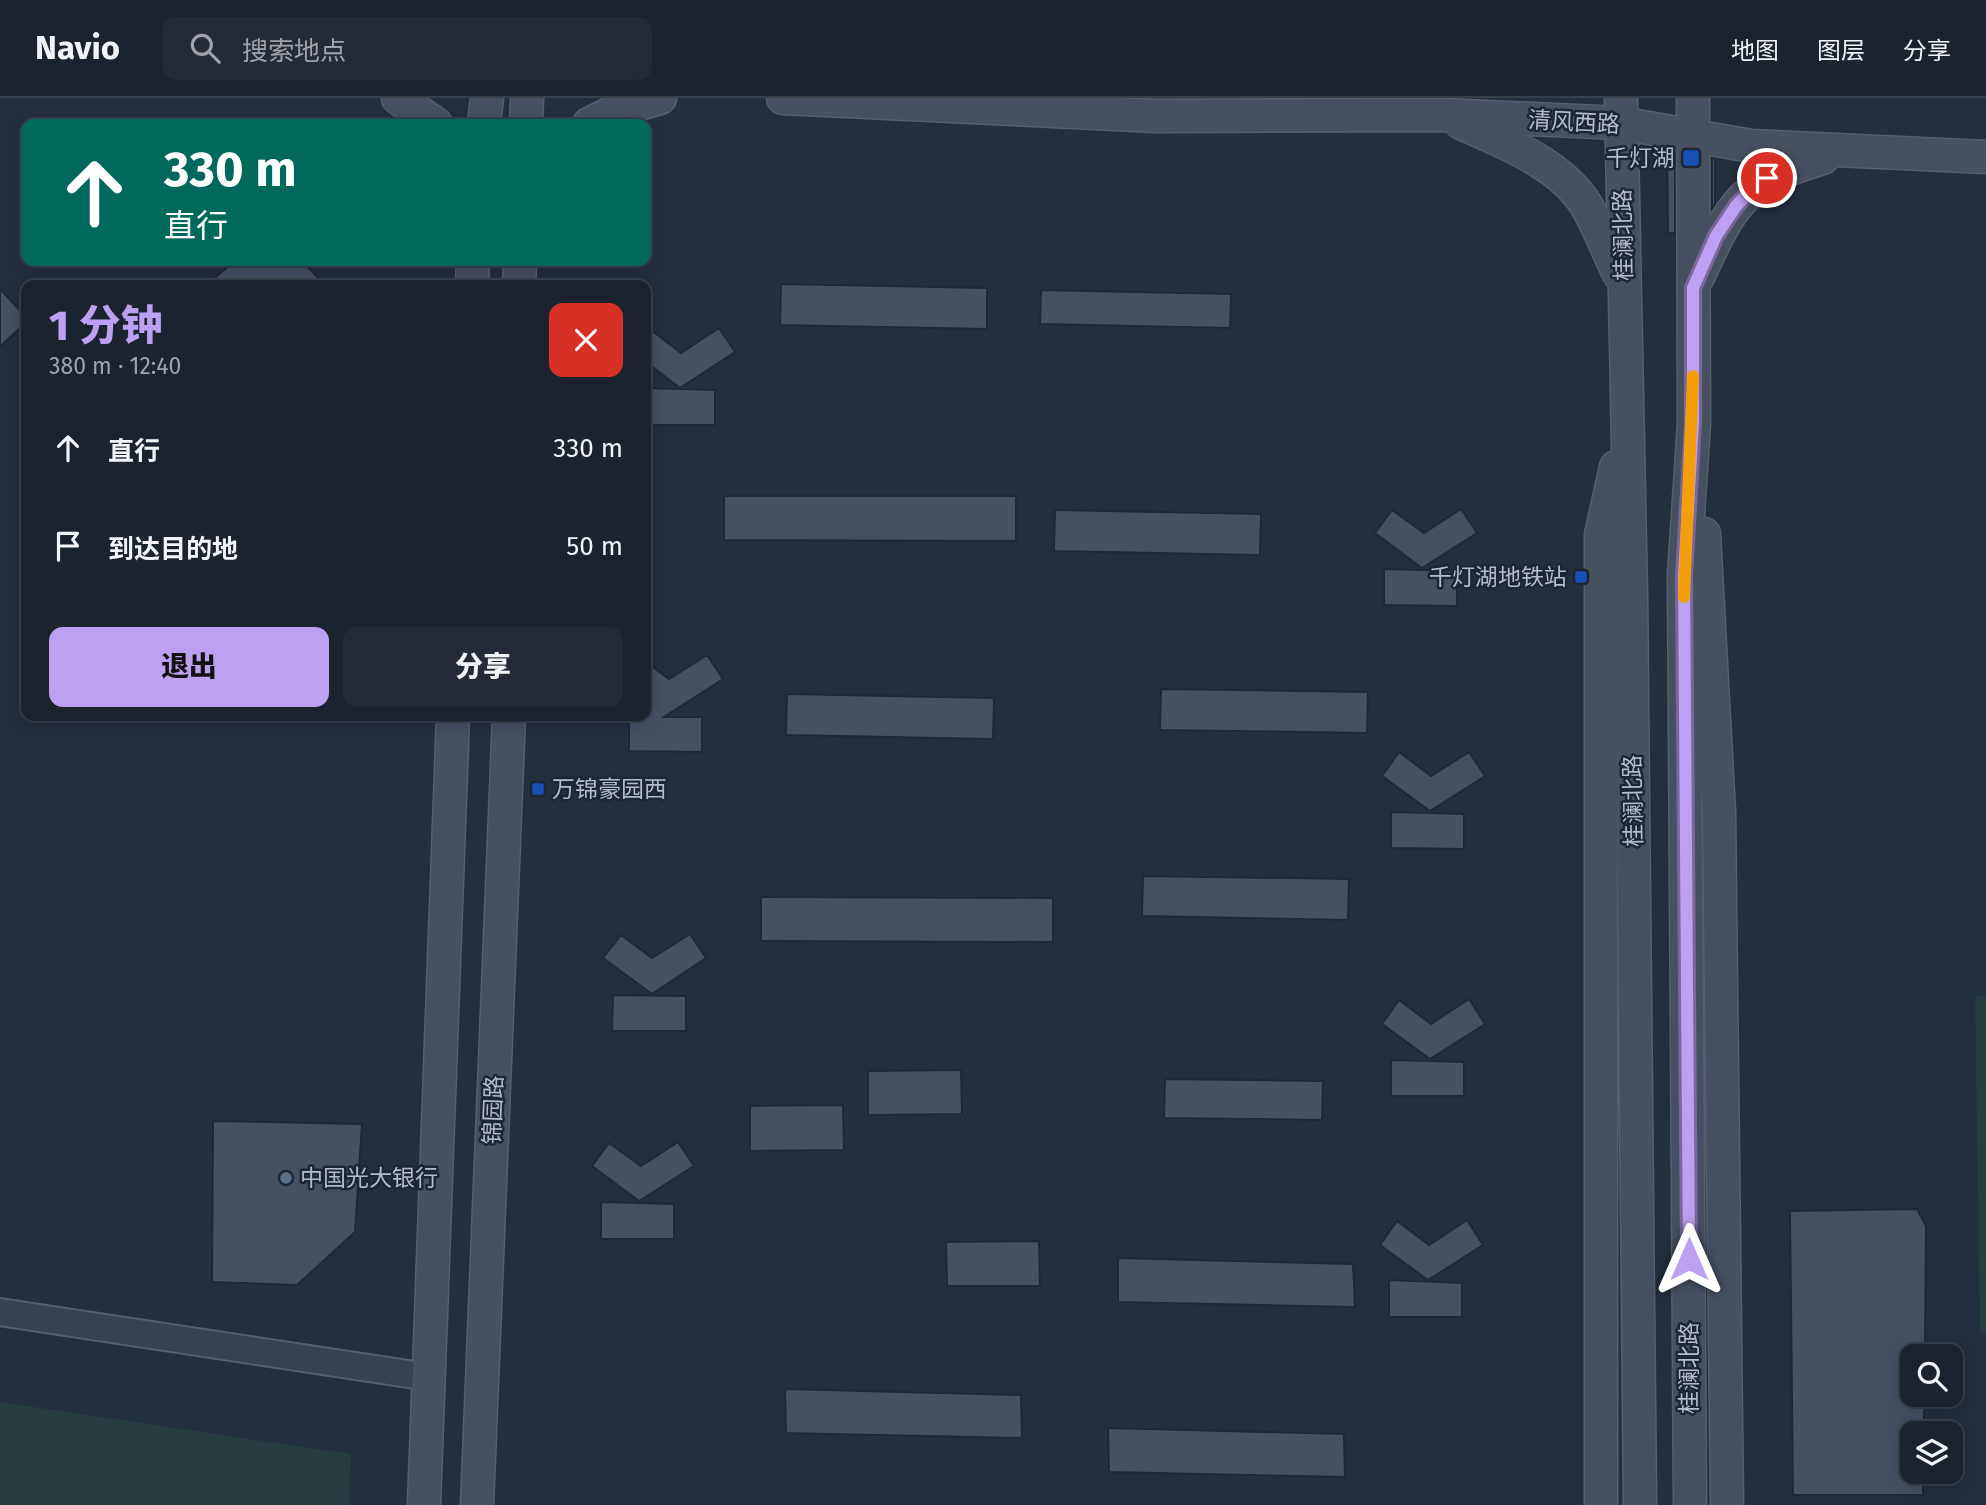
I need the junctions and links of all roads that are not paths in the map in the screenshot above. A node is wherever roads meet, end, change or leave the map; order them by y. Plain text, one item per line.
1 (398, 98) edge
2 (487, 98) edge
3 (527, 98) edge
4 (660, 98) edge
5 (783, 98) edge
6 (1693, 98) edge
7 (1621, 110) edge
8 (1444, 115) junction
9 (429, 119) edge
10 (485, 119) edge
11 (526, 119) edge
12 (599, 119) edge
13 (1692, 136) junction
14 (1842, 153) junction
15 (1986, 157) edge
16 (1623, 284) junction
17 (1693, 288) junction
18 (1627, 418) junction
19 (1693, 423) junction
20 (453, 721) edge
21 (509, 721) edge
22 (0, 1312) edge
23 (428, 1377) junction
24 (424, 1505) edge
25 (477, 1505) edge
26 (1601, 1505) edge
27 (1640, 1505) edge
28 (1690, 1505) edge
29 (1727, 1505) edge

1 - 9 main road
2 - 10 main road
3 - 11 main road
4 - 12 main road
5 - 8 main road, 清风西路
6 - 13 main road, 桂澜北路
7 - 8 main road, 清风西路
7 - 13 main road, 清风西路
7 - 16 main road, 桂澜北路
8 - 16 main road
13 - 14 main road, 清风西路
13 - 17 main road, 桂澜北路
14 - 15 main road, 清风西路
14 - 17 main road
16 - 18 main road, 桂澜北路
17 - 19 main road, 桂澜北路
18 - 26 main road
18 - 27 main road, 桂澜北路
19 - 28 main road, 桂澜北路
19 - 29 main road
20 - 23 main road
21 - 25 main road, 锦园路
22 - 23 street
23 - 24 main road

